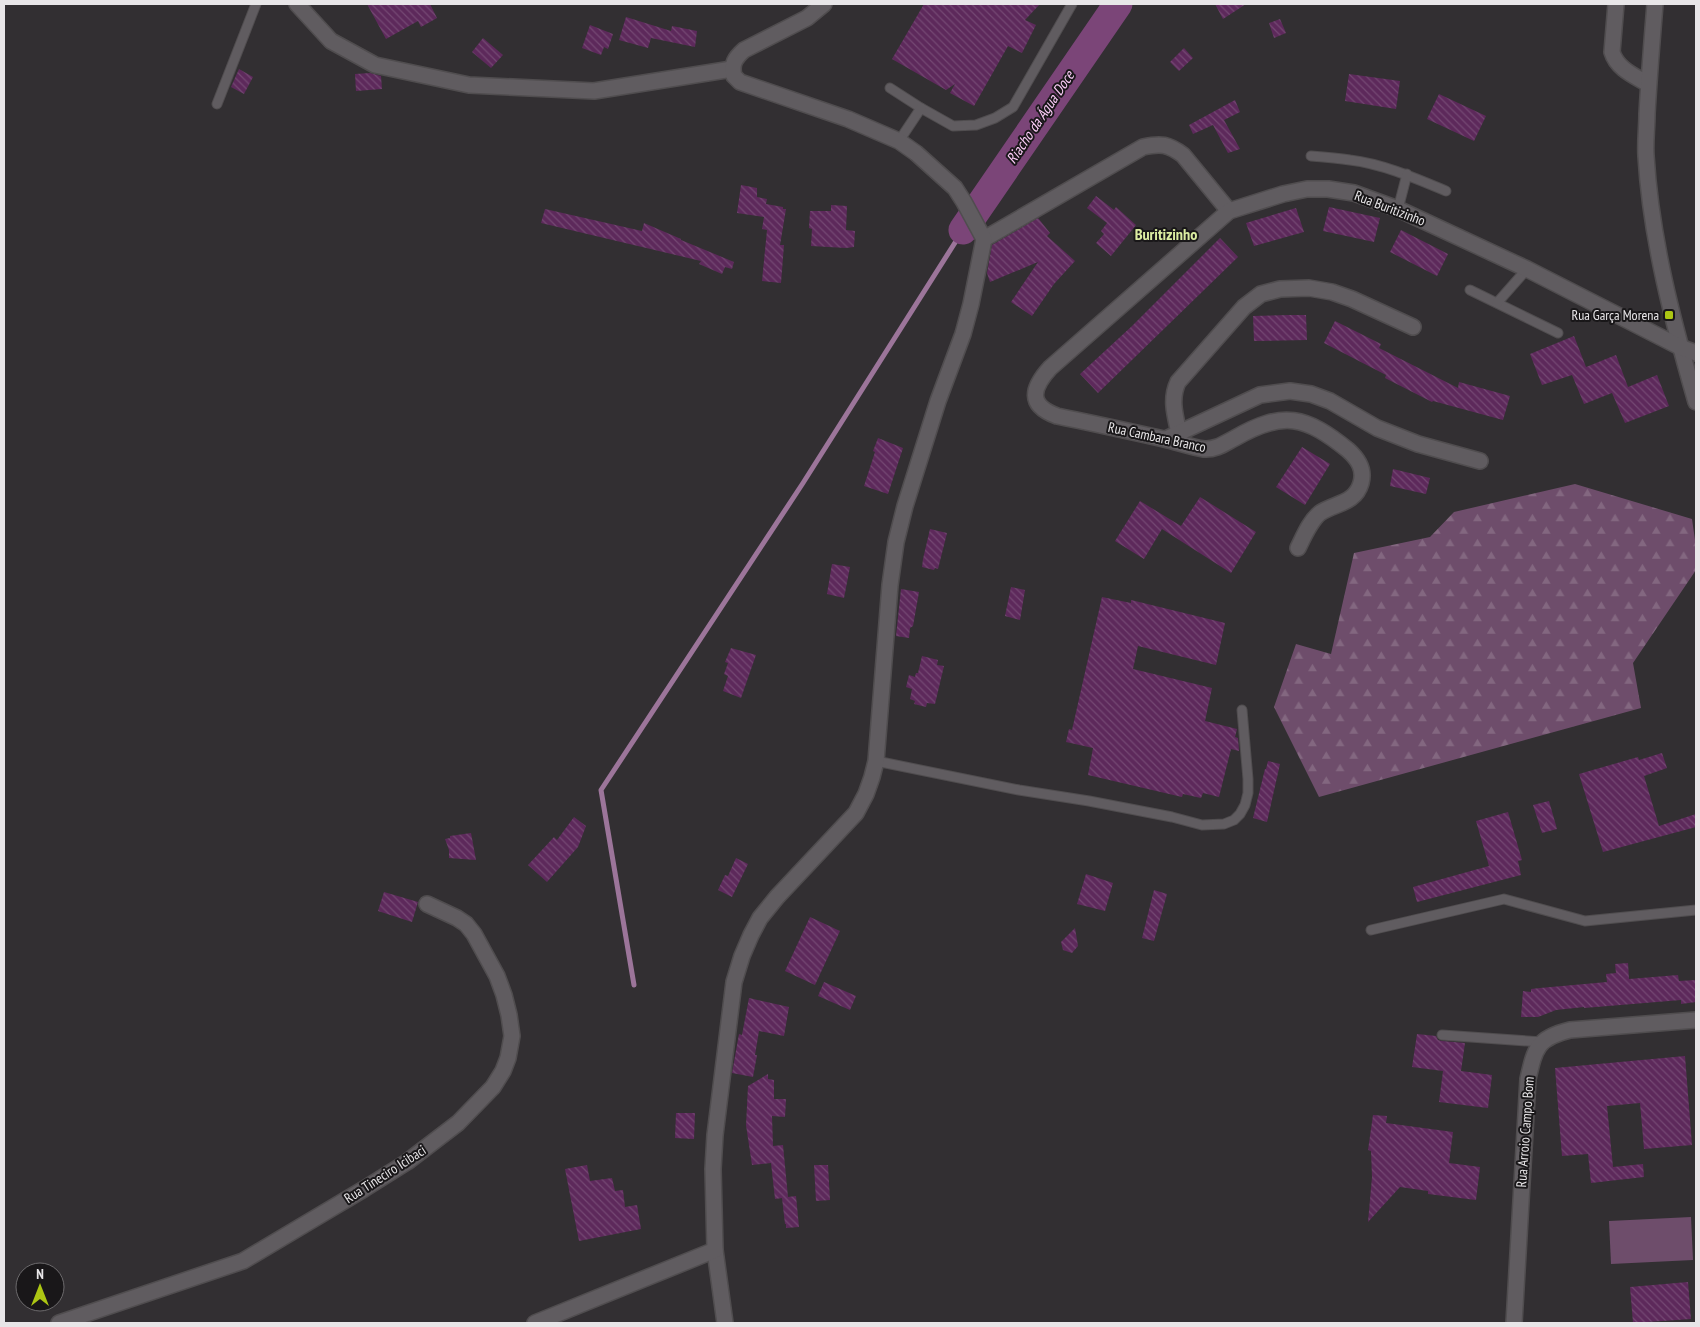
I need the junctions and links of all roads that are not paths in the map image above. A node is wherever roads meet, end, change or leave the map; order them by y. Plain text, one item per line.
1 (256, 4) edge
2 (297, 4) edge
3 (824, 4) edge
4 (1072, 4) edge
5 (1616, 4) edge
6 (1655, 4) edge
7 (732, 69) junction
8 (1648, 84) junction
9 (890, 88) dead end
10 (217, 104) dead end
11 (921, 108) junction
12 (899, 141) junction
13 (1311, 156) dead end
14 (1407, 174) junction
15 (1446, 191) dead end
16 (1398, 208) junction
17 (1229, 211) junction
18 (984, 239) junction
19 (1527, 268) junction
20 (1470, 290) dead end
21 (1497, 304) junction
22 (1413, 327) dead end
23 (1558, 333) dead end
24 (1680, 347) junction
25 (1696, 354) edge
26 (1036, 400) joint
27 (1696, 402) edge
28 (1172, 436) junction
29 (1480, 461) dead end
30 (1298, 548) dead end
31 (1242, 710) dead end
32 (876, 761) junction
33 (427, 904) dead end
34 (1696, 910) edge
35 (1371, 930) dead end
36 (1696, 1020) edge
37 (1442, 1035) dead end
38 (1542, 1042) junction
39 (715, 1250) junction
40 (59, 1323) edge
41 (535, 1323) edge
42 (726, 1323) edge
43 (1514, 1323) edge

1 - 10 lane
2 - 7 street
3 - 7 street
4 - 11 lane
5 - 8 street
6 - 8 street
7 - 12 street
8 - 24 street
9 - 11 lane
11 - 12 lane
12 - 18 street
13 - 14 lane
14 - 15 lane
14 - 16 lane
16 - 17 street, Rua Buritizinho
16 - 19 street, Rua Buritizinho
17 - 18 street
17 - 26 street, Rua Buritizinho
18 - 32 street
19 - 21 lane
19 - 24 street, Rua Buritizinho
20 - 21 lane
21 - 23 lane
22 - 28 street
24 - 25 street, Rua Buritizinho
24 - 27 street
26 - 28 street, Rua Cambara Branco
28 - 29 street
28 - 30 street, Rua Cambara Branco
31 - 32 lane
32 - 39 street
33 - 40 street, Rua Tineciro Icibaci
34 - 35 lane
36 - 38 street
37 - 38 lane
38 - 43 street, Rua Arroio Campo Bom
39 - 41 street
39 - 42 street

